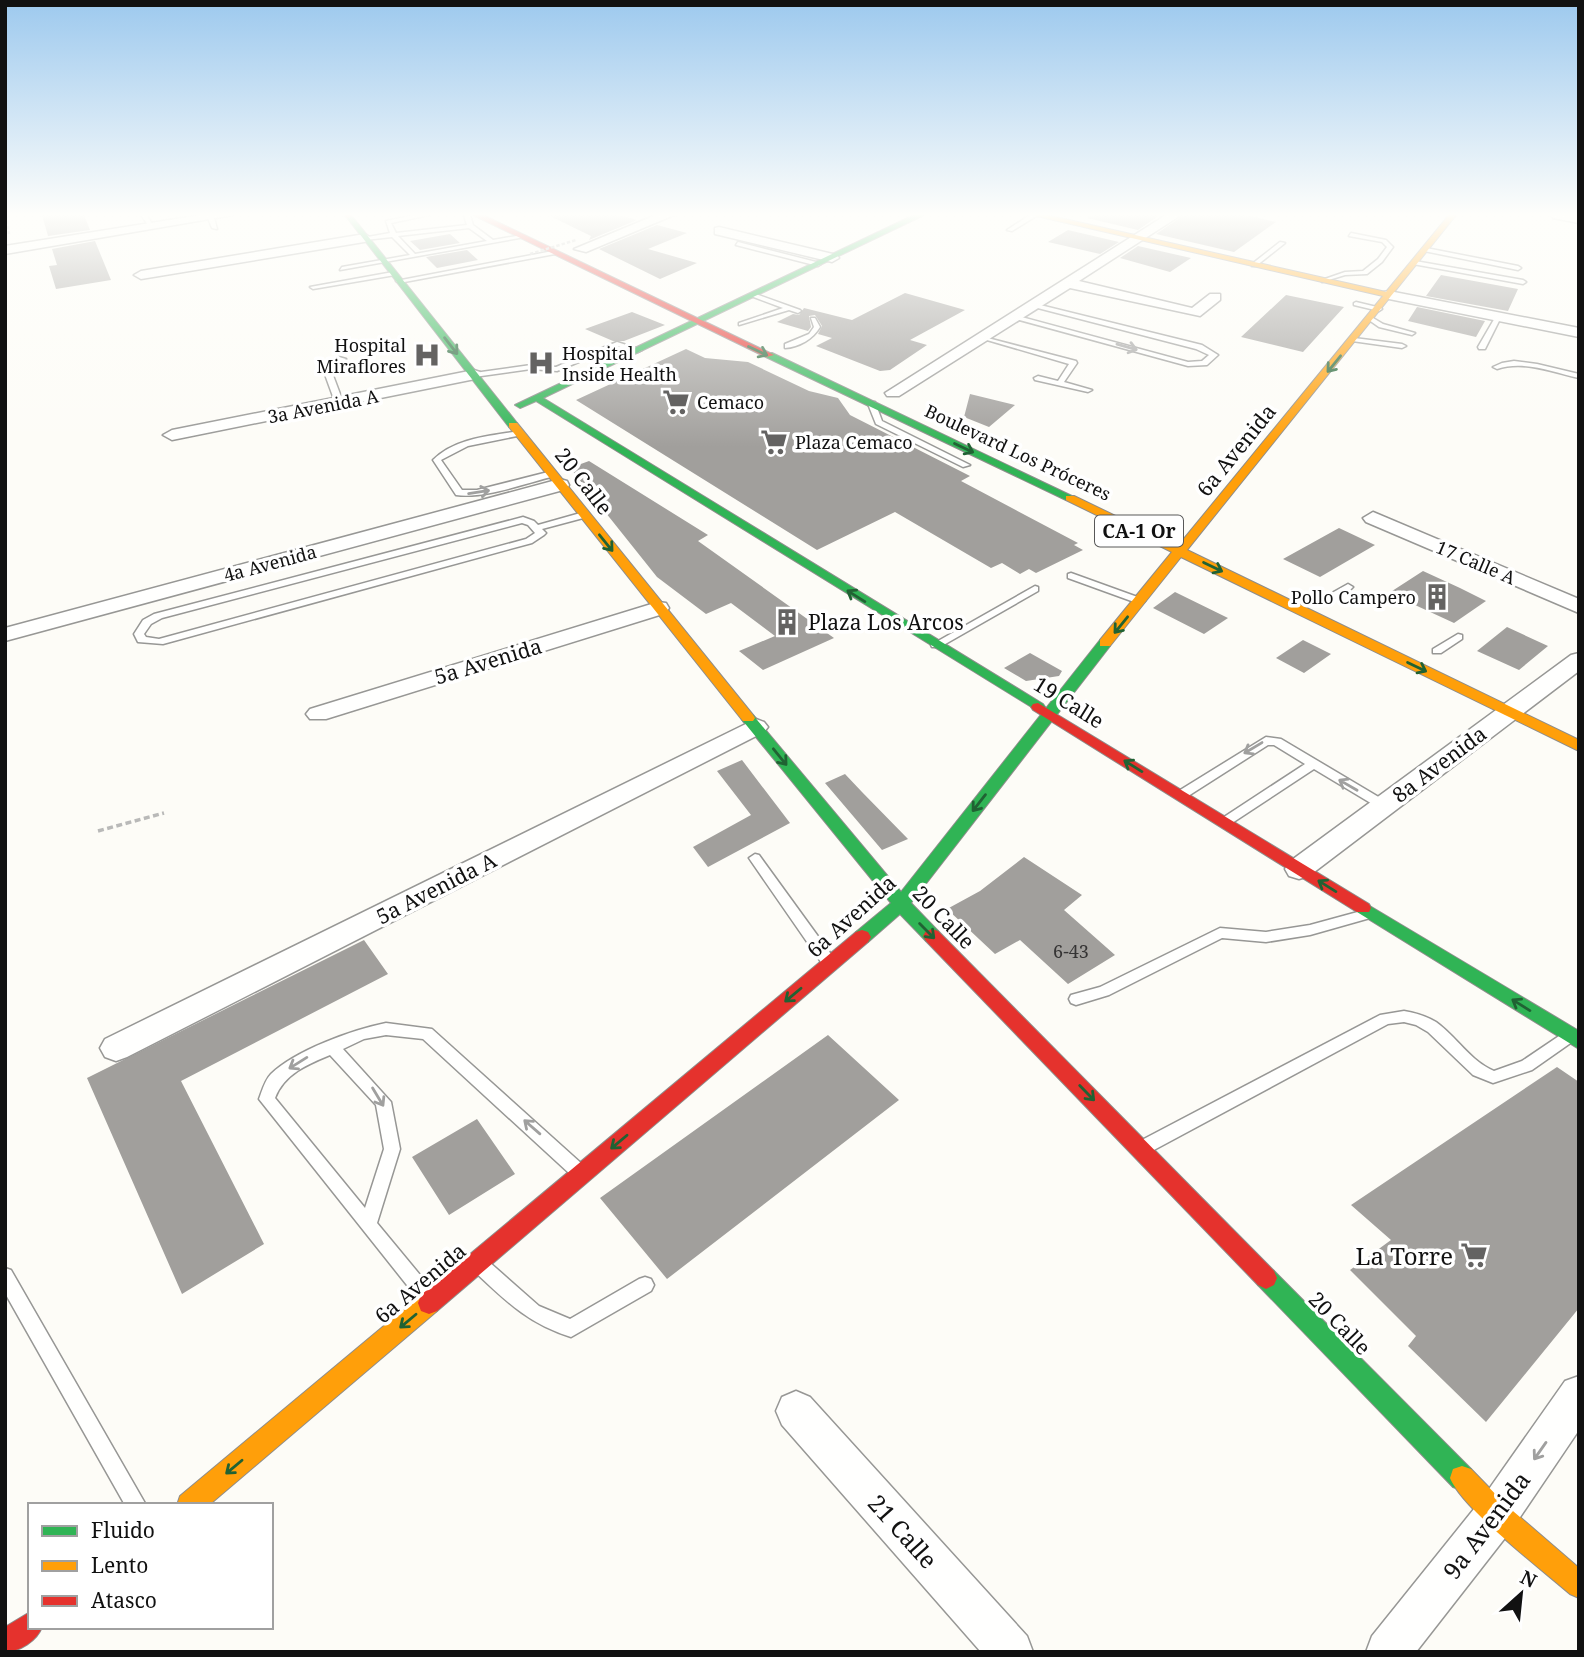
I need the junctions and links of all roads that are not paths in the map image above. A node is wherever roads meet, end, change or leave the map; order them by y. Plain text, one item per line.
1 (408, 292) edge
2 (635, 292) edge
3 (674, 292) edge
4 (759, 292) edge
5 (1053, 292) edge
6 (1107, 292) edge
7 (1377, 292) edge
8 (1392, 292) edge
9 (753, 295) junction
10 (1390, 295) junction
11 (1215, 297) dead end
12 (1356, 304) dead end
13 (1032, 305) junction
14 (789, 308) junction
15 (798, 311) dead end
16 (716, 313) junction
17 (1195, 313) junction
18 (1375, 314) junction
19 (1014, 317) junction
20 (1498, 317) junction
21 (813, 319) dead end
22 (696, 322) junction
23 (741, 324) junction
24 (1180, 326) dead end
25 (1412, 332) dead end
26 (1579, 333) edge
27 (982, 337) junction
28 (1354, 340) junction
29 (788, 346) junction
30 (1402, 346) dead end
31 (1482, 347) dead end
32 (638, 350) junction
33 (1506, 352) dead end
34 (811, 356) dead end
35 (342, 359) dead end
36 (1518, 363) junction
37 (1497, 367) dead end
38 (474, 375) junction
39 (1579, 376) edge
40 (1038, 377) dead end
41 (1060, 383) junction
42 (1088, 390) dead end
43 (893, 393) dead end
44 (537, 398) junction
45 (339, 402) junction
46 (872, 404) junction
47 (503, 412) junction
48 (519, 433) junction
49 (172, 435) dead end
50 (966, 465) dead end
51 (556, 480) junction
52 (584, 515) junction
53 (1373, 518) dead end
54 (536, 528) junction
55 (1180, 550) junction
56 (1071, 576) dead end
57 (1348, 587) dead end
58 (1035, 589) dead end
59 (1322, 596) joint
60 (1140, 601) junction
61 (1579, 607) edge
62 (658, 608) junction
63 (1352, 610) dead end
64 (5, 635) edge
65 (1458, 637) dead end
66 (936, 645) junction
67 (1431, 648) joint
68 (1579, 660) edge
69 (1461, 662) dead end
70 (1519, 699) junction
71 (1555, 706) dead end
72 (318, 714) dead end
73 (1048, 714) junction
74 (756, 727) junction
75 (1579, 746) edge
76 (1313, 764) junction
77 (1181, 796) junction
78 (1384, 805) junction
79 (1224, 822) junction
80 (755, 859) dead end
81 (1300, 869) junction
82 (901, 904) junction
83 (1372, 913) junction
84 (830, 964) junction
85 (1076, 999) dead end
86 (1574, 1038) edge
87 (332, 1047) junction
88 (116, 1048) dead end
89 (1141, 1149) junction
90 (581, 1174) junction
91 (369, 1223) junction
92 (477, 1262) junction
93 (5, 1276) edge
94 (645, 1285) dead end
95 (430, 1302) junction
96 (1579, 1395) edge
97 (796, 1411) dead end
98 (135, 1503) edge
99 (192, 1503) edge
100 (1497, 1514) junction
101 (1579, 1586) edge
102 (28, 1626) edge
103 (5, 1643) edge
104 (1011, 1652) edge
105 (1388, 1652) edge

1 -> 38 main road, 20 Calle
2 - 22 main road, Boulevard Los Próceres / CA-1 Or
3 - 16 main road
4 - 9 main road
5 - 13 street
6 - 17 street
7 - 10 main road
8 - 10 main road, 6a Avenida
9 - 14 lane
9 - 16 main road
10 - 18 main road, 6a Avenida
10 - 20 street
11 - 17 street
12 - 18 lane
13 - 19 street
19 -> 13 lane
14 - 15 lane
14 - 23 lane
16 - 22 main road
16 - 23 main road
17 - 24 street
18 - 25 lane
18 - 28 main road, 6a Avenida
19 - 27 street
20 - 26 street
20 - 31 lane
21 - 29 lane
22 - 32 main road
22 -> 46 main road, Boulevard Los Próceres / CA-1 Or
23 - 29 main road
27 - 41 lane
27 - 43 street
28 - 30 lane
28 -> 55 main road, 6a Avenida
29 - 34 main road
32 - 38 lane
32 - 44 main road
33 - 36 lane
35 - 45 lane
36 - 37 lane
36 - 39 lane
38 - 45 street, 3a Avenida A
38 - 47 main road, 20 Calle
40 - 41 lane
41 - 42 lane
44 - 47 main road
66 -> 44 main road, 19 Calle
45 - 49 street, 3a Avenida A
46 - 50 lane
46 -> 55 main road, Boulevard Los Próceres / CA-1 Or
47 - 48 main road, 20 Calle
48 - 51 main road, 20 Calle
48 -> 51 lane
51 - 52 main road, 20 Calle
51 - 64 street, 4a Avenida
52 - 54 lane
52 -> 62 main road, 20 Calle
53 - 61 street, 17 Calle A
54 - 54 lane
55 - 60 main road, 6a Avenida
55 -> 70 main road, Boulevard Los Próceres / CA-1 Or
56 - 60 lane
57 - 59 lane
58 - 66 lane
59 - 63 main road
60 -> 73 main road, 6a Avenida
62 - 72 street, 5a Avenida
62 - 74 main road, 20 Calle
65 - 67 lane
66 - 73 main road, 19 Calle
67 - 69 main road
68 - 70 street, 8a Avenida
70 - 71 main road, Boulevard Los Próceres / CA-1 Or
70 - 75 main road, Boulevard Los Próceres / CA-1 Or
70 - 78 street, 8a Avenida
77 -> 73 main road, 19 Calle
73 -> 82 main road, 6a Avenida
74 -> 82 main road, 20 Calle
74 - 88 street, 5a Avenida A
76 -> 77 lane
78 -> 76 lane
76 - 79 lane
77 - 79 main road, 19 Calle
78 - 81 street, 8a Avenida
79 - 81 main road, 19 Calle
80 - 84 lane
83 -> 81 main road, 19 Calle
82 - 84 main road, 6a Avenida
82 -> 89 main road, 20 Calle
83 - 85 lane
86 -> 83 main road, 19 Calle
84 -> 90 main road, 6a Avenida
86 - 89 lane
90 -> 87 lane
87 -> 91 lane
87 -> 91 lane
89 - 100 main road, 20 Calle
90 - 92 main road, 6a Avenida
91 - 95 lane
92 - 94 lane
92 - 95 main road, 6a Avenida
93 - 98 lane
95 -> 99 main road, 6a Avenida
96 -> 100 street, 9a Avenida
97 - 104 street, 21 Calle
100 - 101 main road, 20 Calle
100 - 105 street, 9a Avenida
102 - 103 main road

